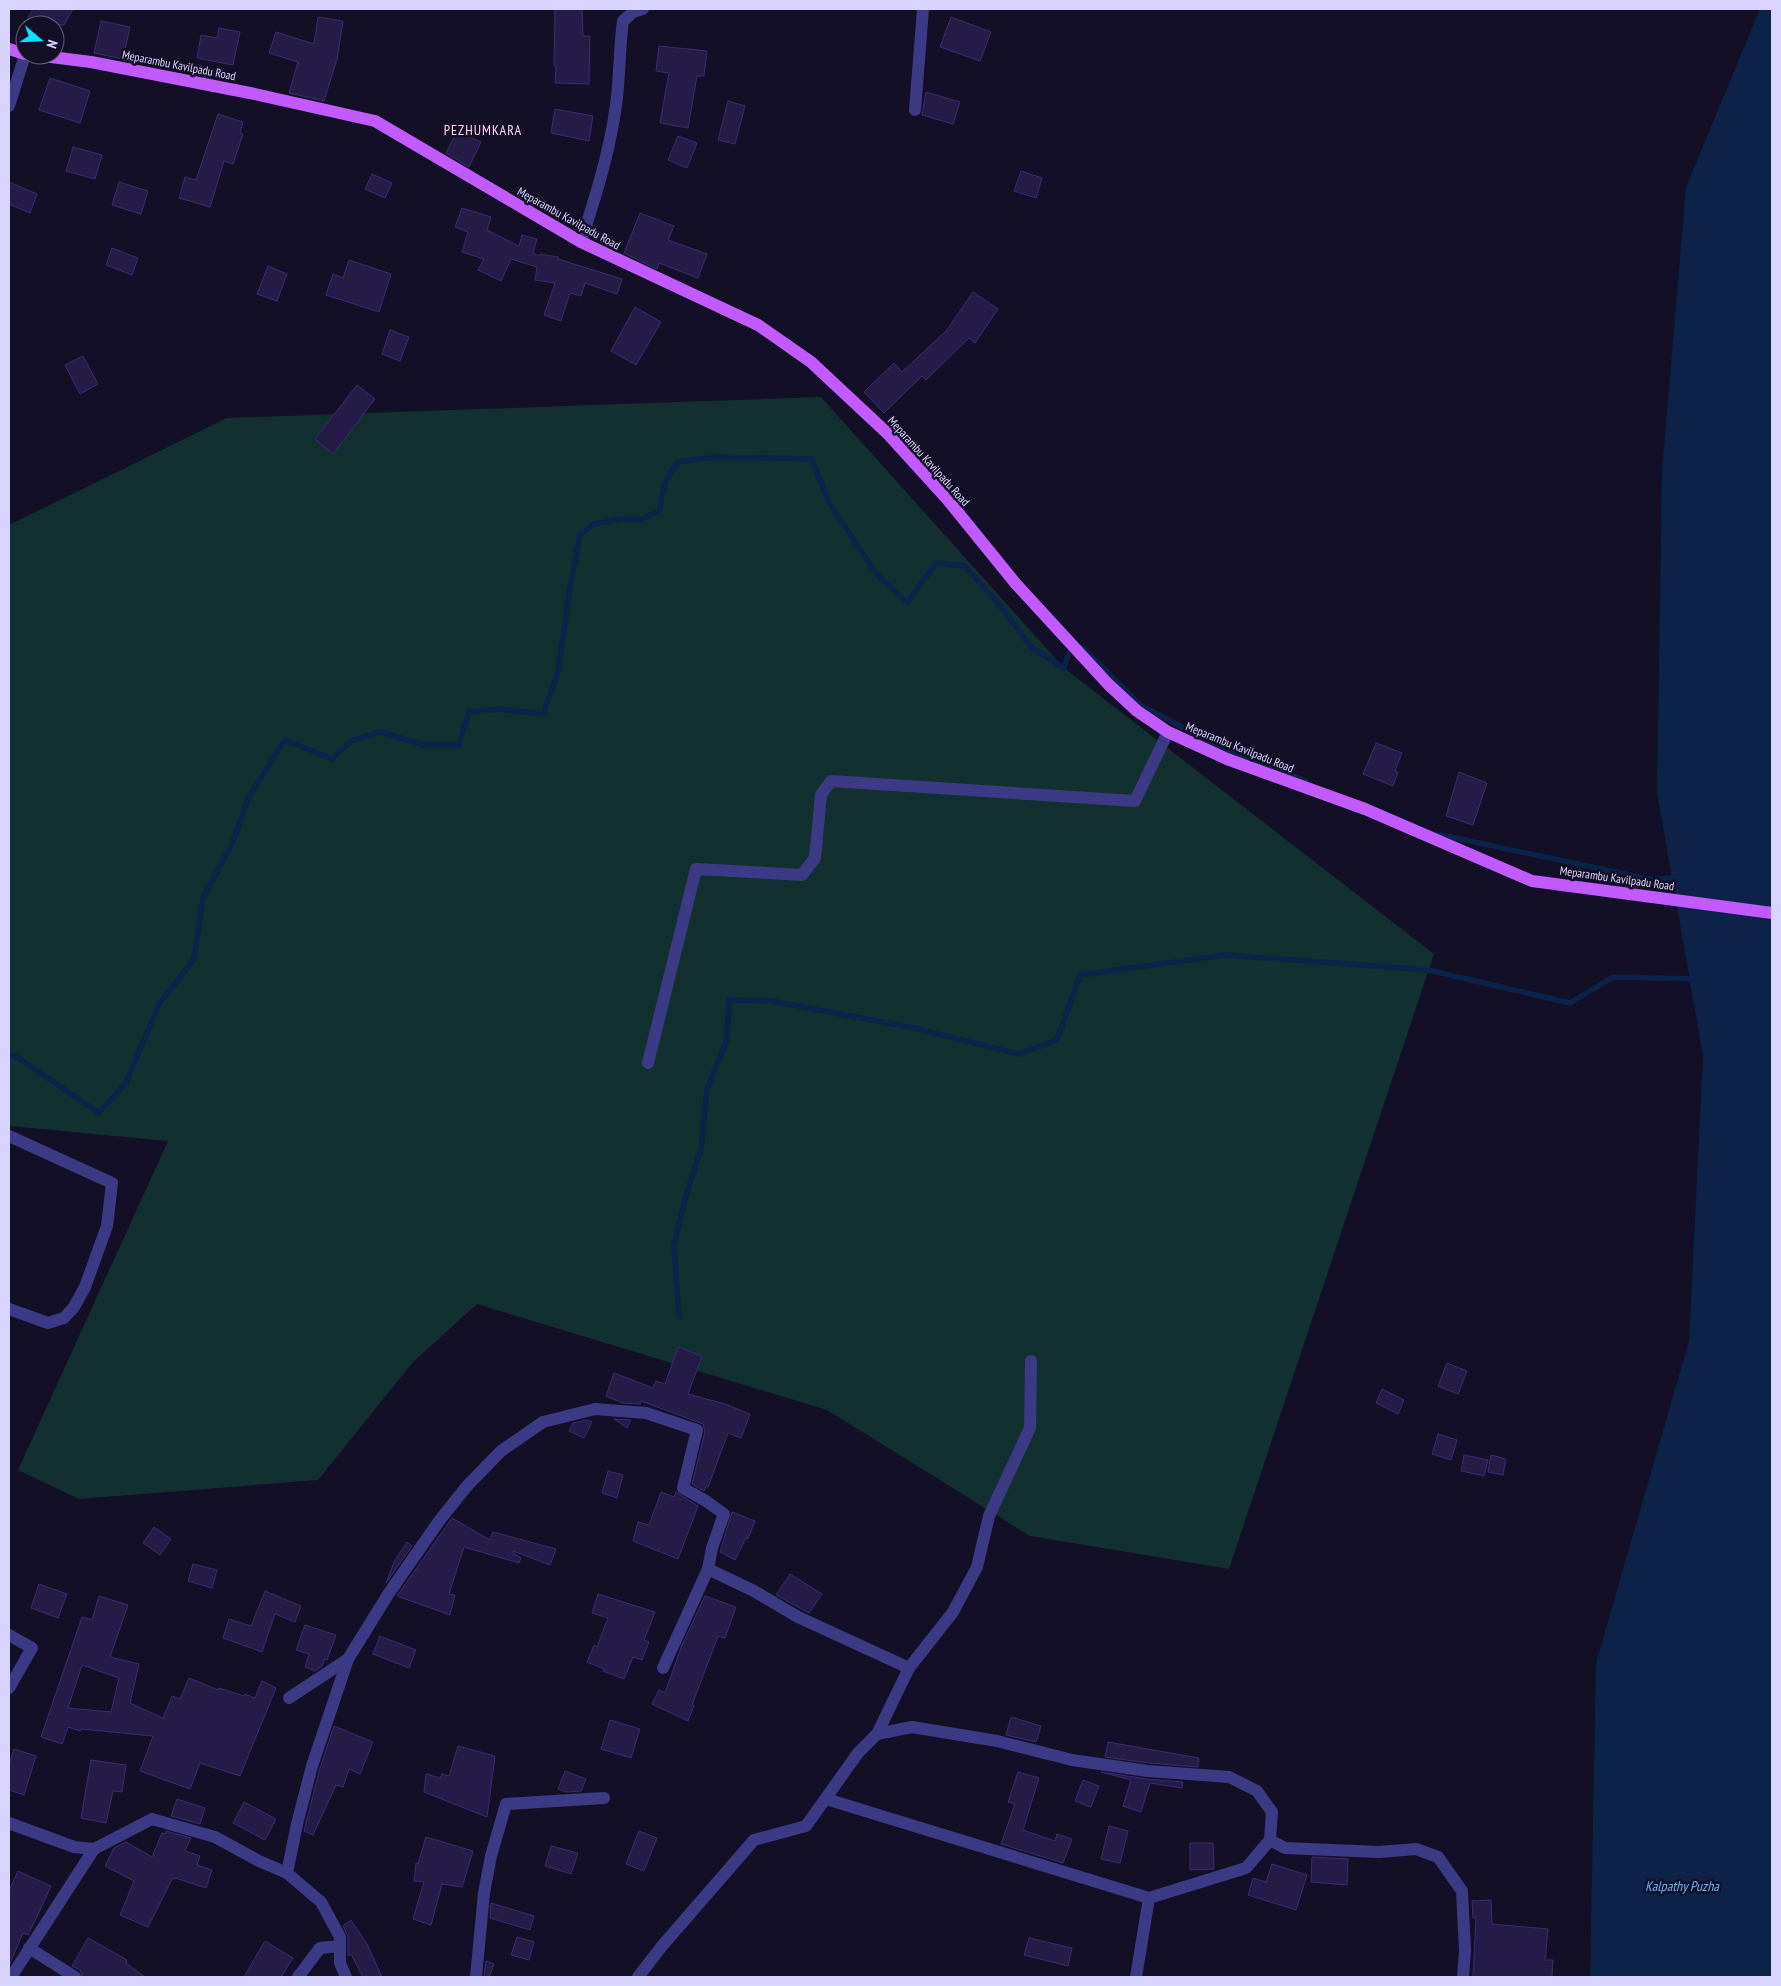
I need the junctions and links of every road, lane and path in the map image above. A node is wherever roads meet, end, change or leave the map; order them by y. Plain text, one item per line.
1 (642, 9) edge
2 (923, 9) edge
3 (65, 59) edge
4 (22, 65) edge
5 (9, 106) edge
6 (915, 110) dead end
7 (580, 242) junction
8 (1168, 732) junction
9 (1772, 913) edge
10 (648, 1063) dead end
11 (9, 1136) edge
12 (9, 1308) edge
13 (1030, 1361) dead end
14 (708, 1569) junction
15 (9, 1635) edge
16 (348, 1659) junction
17 (663, 1668) dead end
18 (910, 1668) junction
19 (9, 1688) edge
20 (289, 1698) dead end
21 (877, 1734) junction
22 (604, 1798) dead end
23 (826, 1799) junction
24 (9, 1823) edge
25 (1270, 1840) junction
26 (94, 1849) junction
27 (287, 1873) junction
28 (1149, 1898) junction
29 (340, 1946) junction
30 (30, 1948) junction
31 (320, 1948) junction
32 (340, 1964) junction
33 (11, 1977) edge
34 (75, 1977) edge
35 (298, 1977) edge
36 (346, 1977) edge
37 (476, 1977) edge
38 (638, 1977) edge
39 (1136, 1977) edge
40 (1463, 1977) edge

1 - 7 street
2 - 6 street
3 - 7 main road, Meparambu Kavilpadu Road
4 - 5 street
7 - 8 main road, Meparambu Kavilpadu Road
8 - 9 main road, Meparambu Kavilpadu Road
8 - 10 street
11 - 12 street
13 - 18 street
14 - 16 street
14 - 17 street
14 - 18 street
15 - 19 street
16 - 20 street
16 - 27 street
18 - 21 street
21 - 23 street
21 - 25 street
22 - 37 street
23 - 28 street
23 - 38 street
24 - 26 street
25 - 28 street
25 - 40 street
26 - 27 street
26 - 30 street
27 - 29 street
28 - 39 street
29 - 31 street
29 - 32 street
30 - 33 street
30 - 34 street
31 - 32 street
31 - 35 street
32 - 36 street

